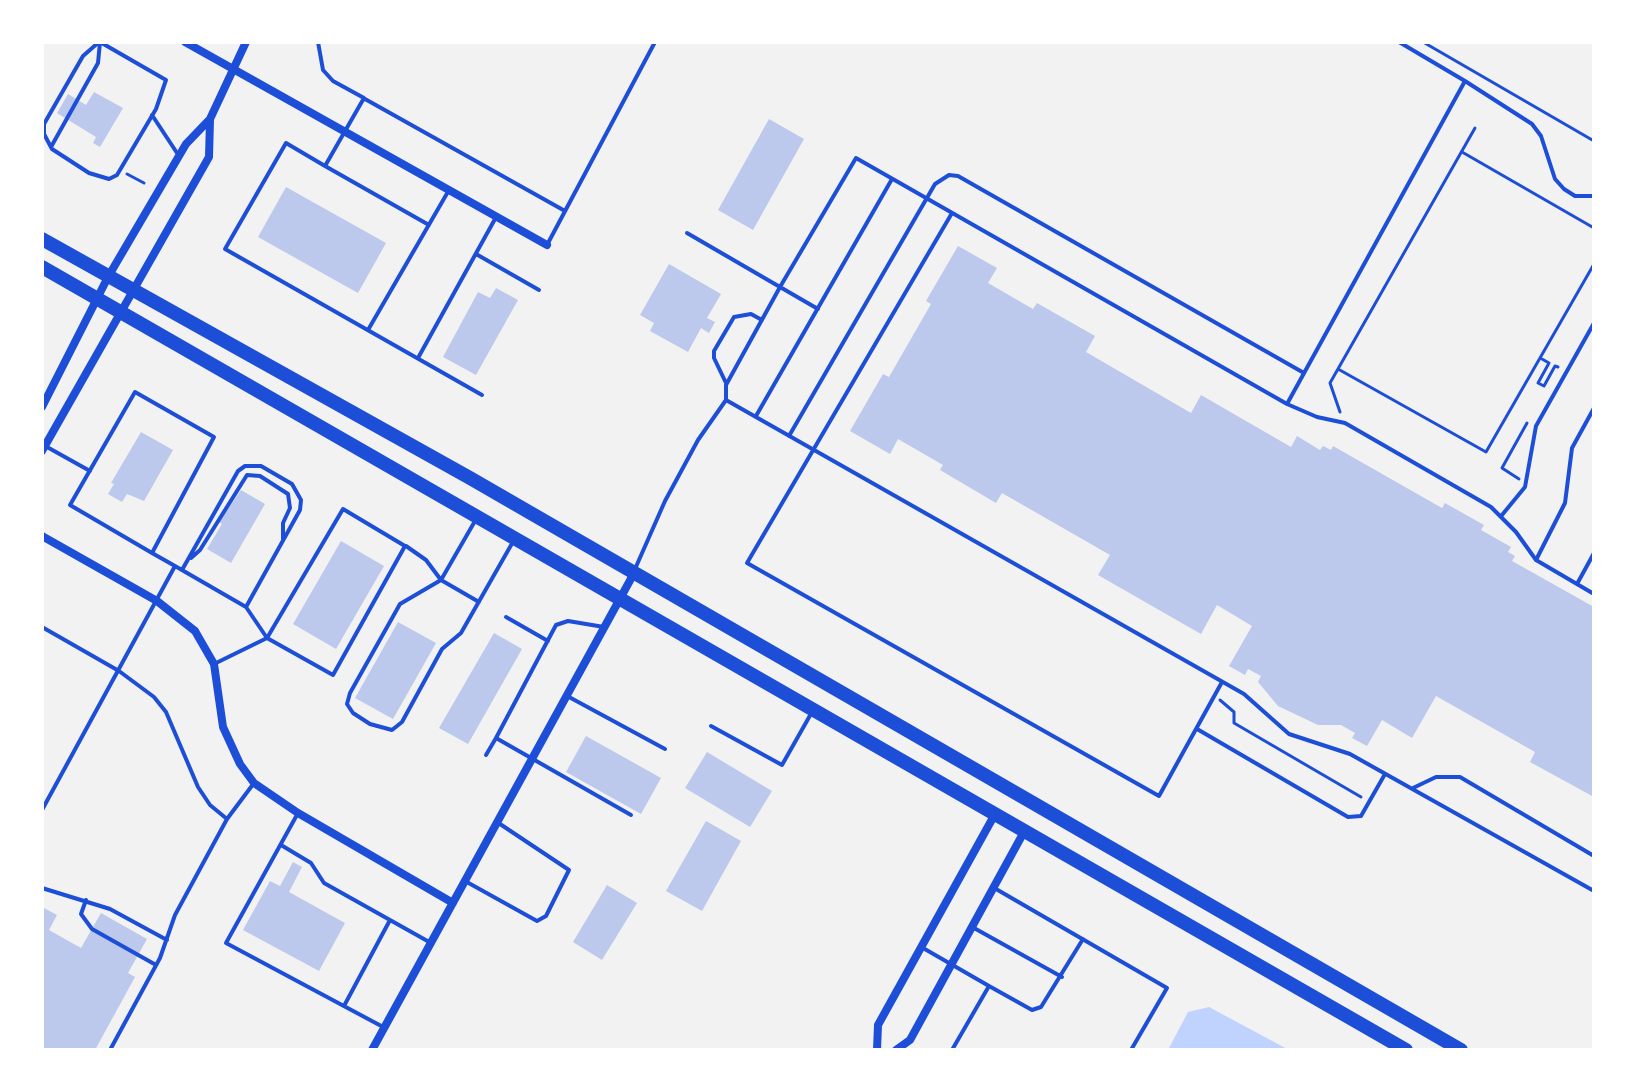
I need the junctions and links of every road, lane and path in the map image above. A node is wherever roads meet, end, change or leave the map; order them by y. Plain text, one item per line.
1 (100, 42) edge
2 (185, 42) edge
3 (246, 42) edge
4 (318, 42) edge
5 (655, 42) edge
6 (1399, 42) edge
7 (1423, 42) edge
8 (234, 69) junction
9 (1465, 81) junction
10 (364, 98) junction
11 (152, 115) junction
12 (210, 119) junction
13 (1475, 128) dead end
14 (345, 132) junction
15 (1594, 141) edge
16 (51, 147) junction
17 (1461, 152) junction
18 (179, 156) junction
19 (325, 166) junction
20 (120, 170) junction
21 (892, 179) junction
22 (144, 183) dead end
23 (449, 190) junction
24 (1594, 196) edge
25 (927, 198) junction
26 (565, 211) junction
27 (952, 213) junction
28 (497, 217) junction
29 (429, 225) junction
30 (1594, 228) edge
31 (687, 233) dead end
32 (42, 239) edge
33 (547, 245) joint
34 (476, 254) junction
35 (1594, 264) edge
36 (42, 267) edge
37 (108, 277) junction
38 (780, 287) junction
39 (539, 290) dead end
40 (136, 291) junction
41 (97, 298) junction
42 (818, 309) junction
43 (123, 313) junction
44 (762, 320) junction
45 (1594, 323) edge
46 (368, 330) junction
47 (417, 358) junction
48 (1549, 363) dead end
49 (1555, 366) dead end
50 (1338, 369) junction
51 (1304, 373) junction
52 (726, 385) junction
53 (482, 395) dead end
54 (726, 400) junction
55 (1287, 404) junction
56 (42, 407) edge
57 (1594, 408) edge
58 (756, 417) junction
59 (1345, 423) junction
60 (789, 436) junction
61 (43, 447) edge
62 (812, 449) junction
63 (90, 471) junction
64 (479, 516) junction
65 (1502, 516) junction
66 (42, 536) edge
67 (516, 537) junction
68 (283, 541) junction
69 (405, 546) junction
70 (152, 553) junction
71 (1594, 553) edge
72 (188, 560) junction
73 (1536, 560) junction
74 (175, 566) junction
75 (182, 570) junction
76 (633, 575) junction
77 (441, 580) junction
78 (1577, 584) junction
79 (1594, 594) edge
80 (620, 599) junction
81 (157, 601) junction
82 (479, 602) junction
83 (246, 607) junction
84 (506, 617) dead end
85 (42, 627) edge
86 (604, 627) junction
87 (267, 638) junction
88 (548, 641) junction
89 (214, 664) junction
90 (119, 671) junction
91 (1222, 682) junction
92 (566, 696) junction
93 (1214, 696) junction
94 (813, 710) junction
95 (711, 726) dead end
96 (1196, 728) junction
97 (496, 738) junction
98 (665, 749) dead end
99 (486, 755) dead end
100 (532, 758) junction
101 (1385, 774) junction
102 (254, 783) junction
103 (1412, 789) junction
104 (1370, 802) junction
105 (42, 810) edge
106 (298, 813) junction
107 (995, 814) junction
108 (631, 815) dead end
109 (227, 819) junction
110 (497, 822) junction
111 (1025, 830) junction
112 (281, 845) junction
113 (1594, 856) edge
114 (465, 881) junction
115 (993, 887) junction
116 (42, 888) edge
117 (1594, 891) edge
118 (86, 900) junction
119 (453, 903) junction
120 (390, 920) junction
121 (971, 927) junction
122 (1083, 939) junction
123 (167, 940) junction
124 (431, 943) junction
125 (921, 947) junction
126 (951, 964) junction
127 (156, 965) junction
128 (1062, 977) junction
129 (989, 986) junction
130 (344, 1006) junction
131 (385, 1028) junction
132 (110, 1050) edge
133 (372, 1050) edge
134 (877, 1050) edge
135 (896, 1050) edge
136 (952, 1050) edge
137 (1131, 1050) edge
138 (1406, 1050) edge
139 (1461, 1050) edge

1 - 11 lane
1 - 16 lane
1 - 16 lane
2 - 8 street
3 - 8 street
4 - 10 lane
5 - 26 lane
6 - 9 lane
7 - 15 path
8 - 12 street
8 - 14 street
9 - 24 lane
9 - 51 lane
10 - 14 lane
10 - 26 lane
11 - 18 lane
11 - 20 lane
12 - 18 street
12 - 40 street
13 - 17 path
14 - 19 lane
14 - 23 street
16 - 20 lane
17 - 30 path
17 - 50 path
18 - 37 street
19 - 29 lane
19 - 46 lane
20 - 22 path
21 - 25 lane
21 - 38 lane
21 - 42 lane
23 - 28 street
23 - 29 lane
25 - 27 lane
25 - 51 lane
25 - 60 lane
26 - 33 lane
27 - 55 lane
27 - 62 lane
28 - 33 street
28 - 34 lane
29 - 46 lane
31 - 38 lane
32 - 37 main road
34 - 39 lane
34 - 47 lane
35 - 50 path
36 - 41 main road
37 - 40 main road
37 - 41 street
38 - 42 lane
38 - 44 lane
40 - 43 street
40 - 76 main road
41 - 43 main road
41 - 56 street
42 - 58 lane
43 - 61 street
43 - 64 main road
44 - 52 lane
44 - 52 lane
45 - 65 lane
46 - 47 lane
47 - 53 lane
48 - 49 path
50 - 59 path
51 - 55 lane
52 - 54 lane
54 - 58 lane
54 - 76 lane
55 - 59 lane
57 - 73 lane
58 - 60 lane
59 - 65 lane
60 - 62 lane
61 - 63 lane
62 - 91 lane
62 - 96 lane
63 - 70 lane
63 - 70 lane
64 - 67 main road
64 - 77 lane
65 - 73 lane
66 - 81 street
67 - 80 main road
67 - 82 lane
68 - 72 lane
68 - 72 lane
68 - 83 lane
69 - 77 lane
69 - 87 lane
69 - 87 lane
70 - 74 lane
71 - 78 lane
72 - 75 lane
73 - 78 lane
74 - 75 lane
74 - 81 lane
75 - 83 lane
76 - 80 street
76 - 139 main road
77 - 82 lane
77 - 82 lane
78 - 79 lane
80 - 86 street
80 - 94 main road
81 - 89 street
81 - 90 lane
83 - 87 lane
84 - 88 lane
85 - 90 lane
86 - 88 lane
86 - 92 street
87 - 89 lane
88 - 97 lane
89 - 102 street
90 - 105 lane
90 - 109 lane
91 - 93 lane
91 - 101 lane
92 - 98 lane
92 - 100 street
93 - 96 lane
93 - 104 path
94 - 95 lane
94 - 107 main road
96 - 104 lane
97 - 99 lane
97 - 100 lane
100 - 108 lane
100 - 110 street
101 - 103 lane
101 - 104 lane
102 - 106 street
102 - 109 lane
103 - 113 lane
103 - 117 lane
106 - 112 lane
106 - 119 street
107 - 111 main road
107 - 125 street
109 - 123 lane
110 - 114 street
110 - 114 lane
111 - 115 street
111 - 138 main road
112 - 120 lane
112 - 130 lane
114 - 119 street
115 - 121 street
115 - 122 lane
116 - 118 lane
118 - 123 lane
118 - 127 lane
119 - 124 street
120 - 124 lane
120 - 130 lane
121 - 126 street
121 - 128 lane
122 - 128 lane
122 - 137 lane
123 - 127 lane
124 - 131 street
125 - 126 lane
125 - 134 street
126 - 129 lane
126 - 135 street
127 - 132 lane
128 - 129 lane
129 - 136 lane
130 - 131 lane
131 - 133 street

